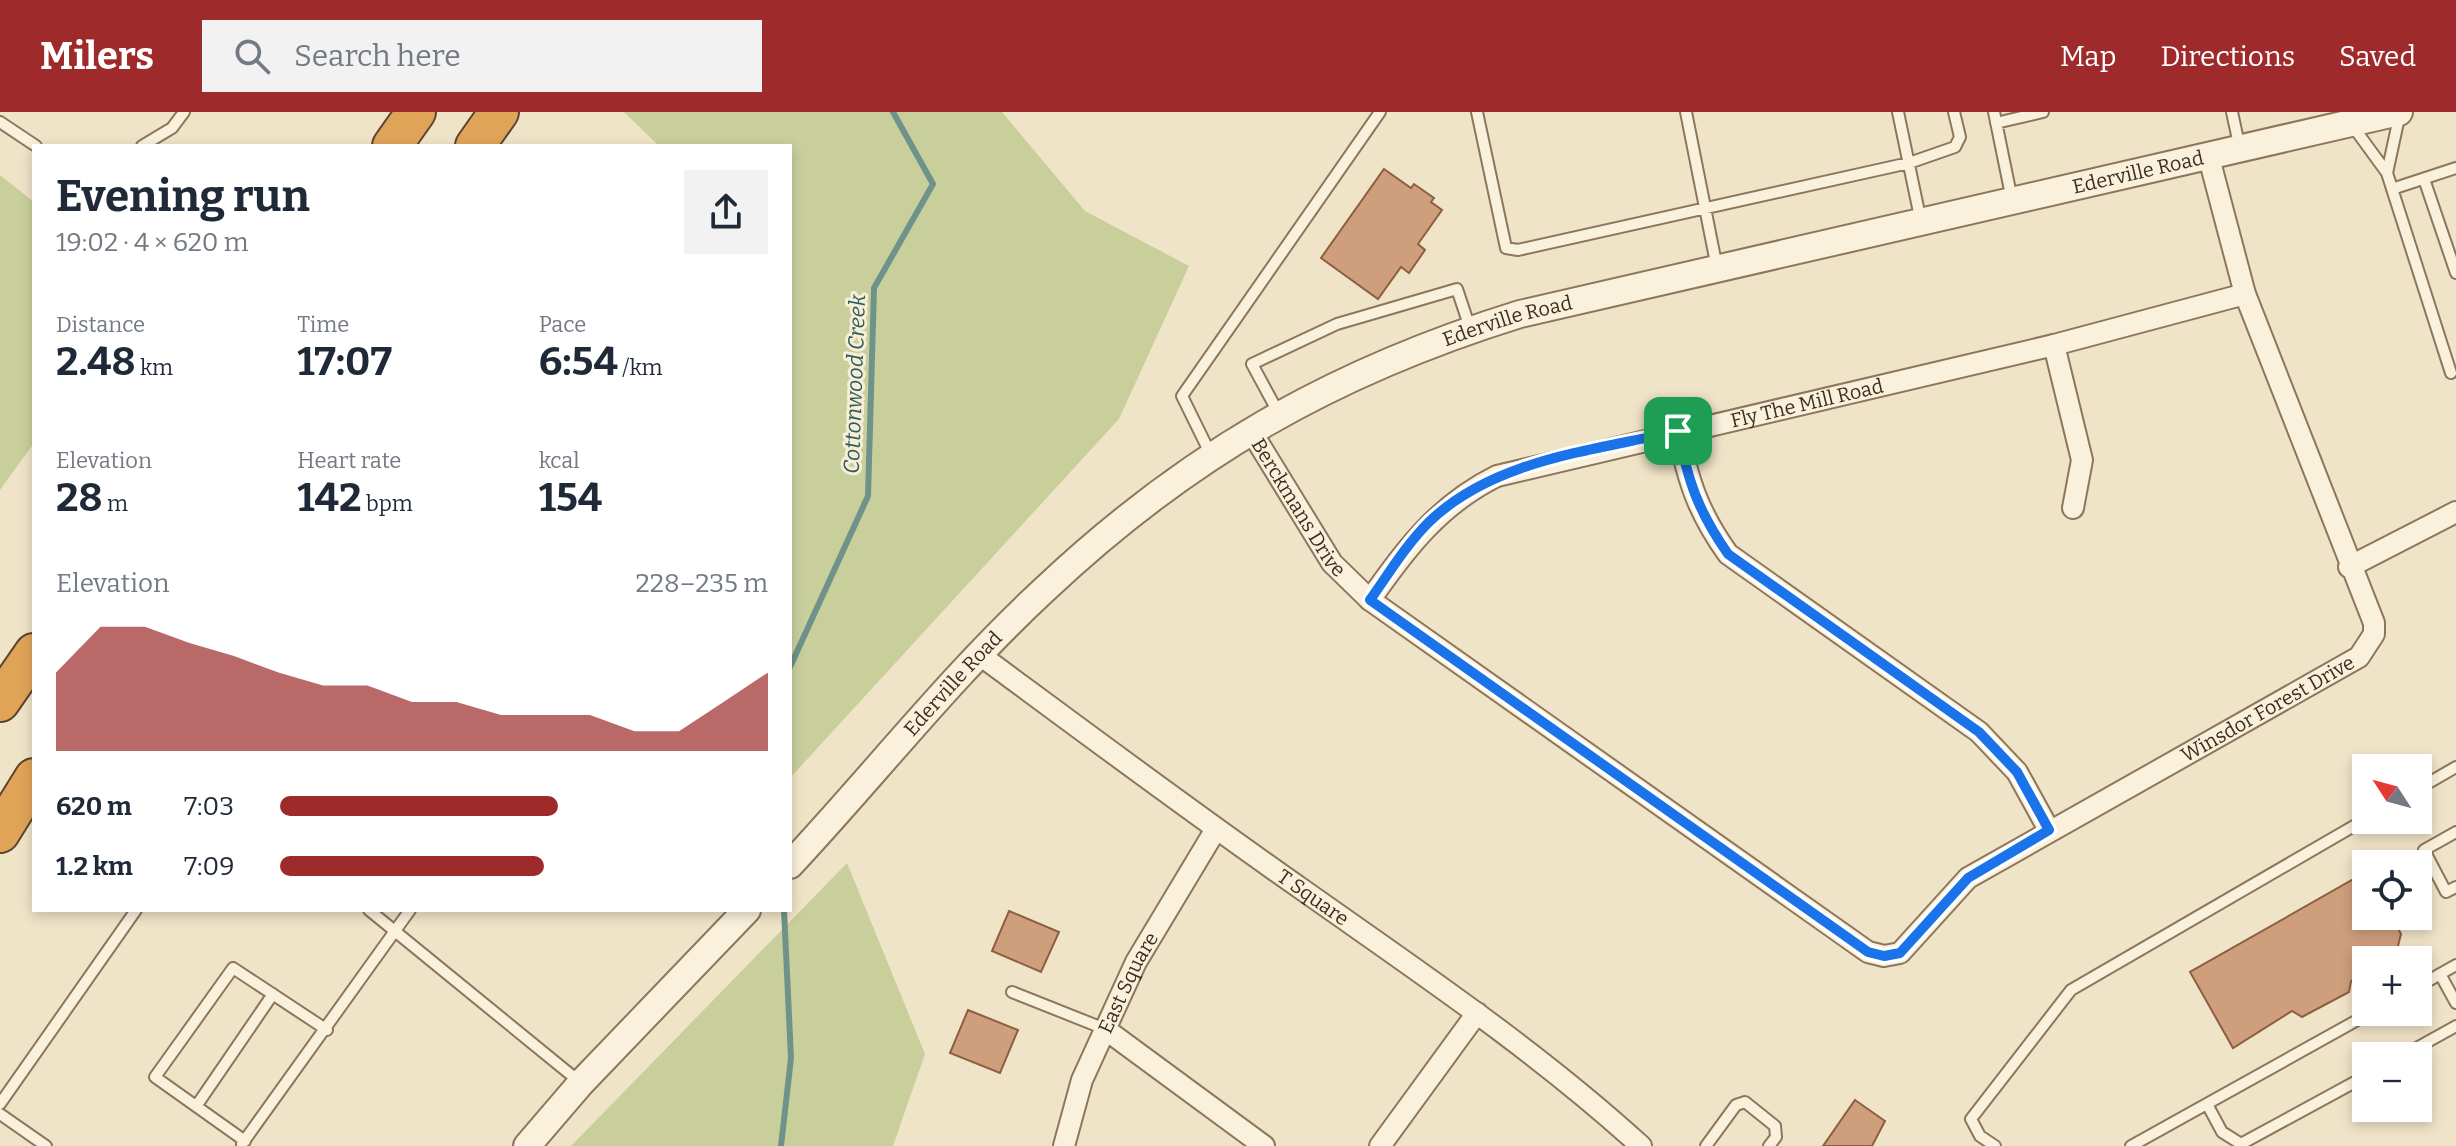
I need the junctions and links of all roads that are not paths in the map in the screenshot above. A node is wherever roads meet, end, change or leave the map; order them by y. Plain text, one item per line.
1 (184, 112) edge
2 (416, 112) edge
3 (499, 112) edge
4 (1380, 112) edge
5 (1477, 112) edge
6 (1686, 112) edge
7 (1898, 112) edge
8 (1954, 112) edge
9 (2043, 112) edge
10 (2232, 112) edge
11 (2400, 112) edge
12 (1995, 117) edge
13 (2361, 119) edge
14 (0, 122) edge
15 (33, 144) edge
16 (145, 144) edge
17 (393, 144) edge
18 (476, 144) edge
19 (2240, 151) junction
20 (2209, 158) junction
21 (1909, 163) junction
22 (2456, 168) edge
23 (2387, 173) junction
24 (2424, 179) junction
25 (2392, 189) junction
26 (2012, 203) junction
27 (1705, 207) junction
28 (1921, 224) junction
29 (1717, 270) junction
30 (2456, 273) edge
31 (2245, 294) junction
32 (1471, 330) junction
33 (2054, 345) junction
34 (2451, 373) dead end
35 (1279, 414) junction
36 (1251, 431) junction
37 (1678, 431) junction
38 (1211, 455) junction
39 (2073, 508) dead end
40 (2456, 512) edge
41 (2349, 567) junction
42 (1370, 600) junction
43 (980, 655) junction
44 (32, 656) edge
45 (32, 656) edge
46 (0, 696) edge
47 (0, 702) edge
48 (2456, 767) edge
49 (32, 774) edge
50 (32, 781) edge
51 (2432, 781) edge
52 (0, 820) edge
53 (2352, 827) edge
54 (1216, 829) junction
55 (2049, 830) junction
56 (2456, 832) edge
57 (0, 833) edge
58 (792, 863) edge
59 (2456, 887) edge
60 (135, 912) edge
61 (372, 912) edge
62 (409, 912) edge
63 (745, 912) edge
64 (397, 929) junction
65 (1900, 953) joint
66 (2456, 965) edge
67 (2440, 974) junction
68 (2432, 979) edge
69 (1012, 992) dead end
70 (273, 994) junction
71 (2456, 1003) edge
72 (1477, 1013) junction
73 (2352, 1023) edge
74 (2456, 1026) edge
75 (1105, 1029) junction
76 (327, 1030) junction
77 (2427, 1042) edge
78 (581, 1083) junction
79 (2352, 1084) edge
80 (0, 1104) edge
81 (2207, 1104) junction
82 (197, 1105) junction
83 (0, 1114) edge
84 (242, 1143) edge
85 (46, 1146) edge
86 (527, 1146) edge
87 (1064, 1146) edge
88 (1264, 1146) edge
89 (1380, 1146) edge
90 (1641, 1146) edge
91 (1706, 1146) edge
92 (1769, 1146) edge
93 (1995, 1146) edge
94 (2131, 1146) edge

1 - 16 lane
2 - 17 highway
3 - 18 highway
4 - 38 lane
5 - 27 lane
6 - 27 lane
7 - 21 lane
8 - 21 lane
9 - 12 lane
10 - 19 lane
11 - 13 street, Ederville Road
11 - 23 lane
12 - 26 lane
13 - 19 street, Ederville Road
13 - 23 lane
14 - 15 lane
19 - 20 street, Ederville Road
20 - 26 street, Ederville Road
20 - 31 street, Winsdor Forest Drive
21 - 27 lane
21 - 28 lane
22 - 24 lane
23 - 25 lane
24 - 25 lane
24 - 30 lane
25 - 34 lane
26 - 28 street, Ederville Road
27 - 29 lane
28 - 29 street, Ederville Road
29 - 32 street, Ederville Road
31 - 33 street, Fly The Mill Road
31 - 41 street, Winsdor Forest Drive
32 - 35 street, Ederville Road
32 - 35 lane
33 - 37 street, Fly The Mill Road
33 - 39 street
35 - 36 street, Ederville Road
36 - 38 street, Ederville Road
36 - 42 street, Berckmans Drive
37 - 42 street, Fly The Mill Road
37 - 55 street
38 - 43 street, Ederville Road
40 - 41 street
41 - 55 street, Winsdor Forest Drive
42 - 65 street, Berckmans Drive
43 - 54 street, T Square
43 - 58 street, Ederville Road
44 - 46 highway
45 - 47 highway
48 - 51 lane
49 - 52 highway
50 - 57 highway
53 - 93 lane
54 - 72 street, T Square
54 - 75 street, East Square
55 - 65 street, Winsdor Forest Drive
56 - 59 lane
60 - 80 lane
61 - 64 lane
62 - 64 lane
63 - 78 street
64 - 76 lane
64 - 78 lane
66 - 67 lane
67 - 68 lane
67 - 71 lane
69 - 75 lane
70 - 76 lane
70 - 82 lane
70 - 82 lane
72 - 89 street
72 - 90 street, T Square
73 - 81 lane
74 - 77 lane
75 - 87 street, East Square
75 - 88 street
76 - 84 lane
78 - 86 street
79 - 81 lane
81 - 94 lane
82 - 84 lane
83 - 85 lane
91 - 92 lane

